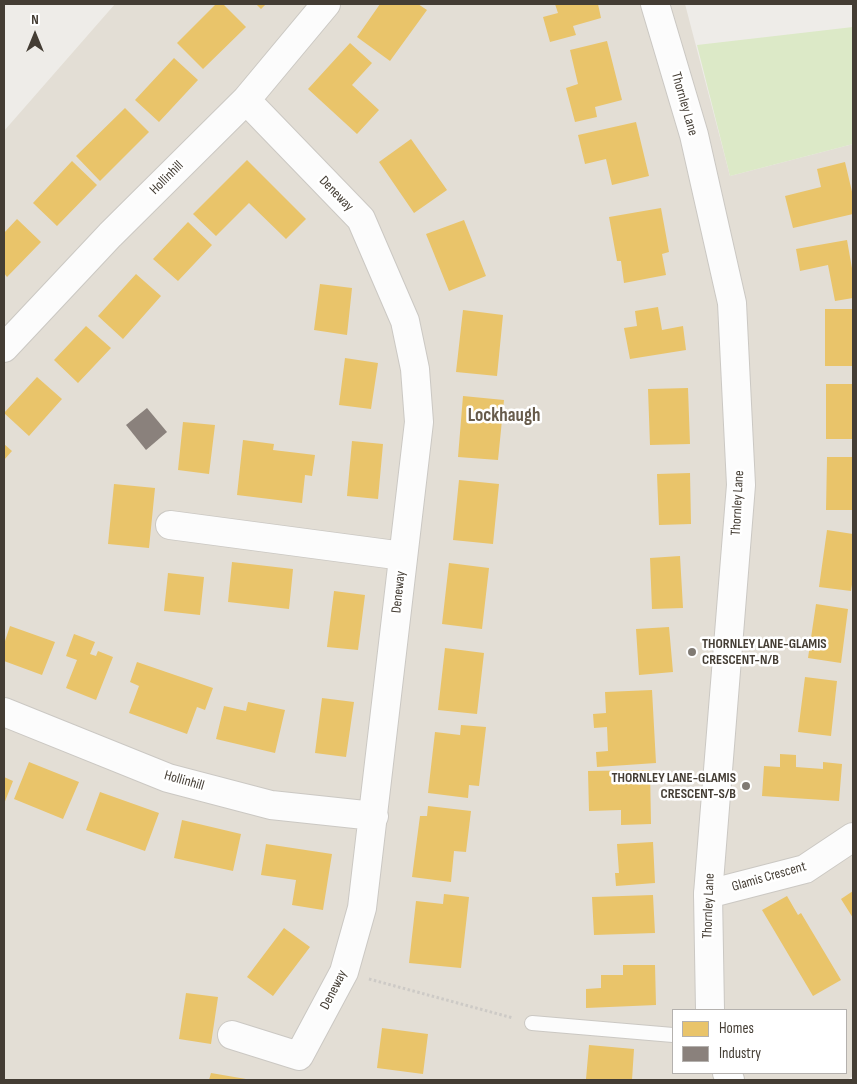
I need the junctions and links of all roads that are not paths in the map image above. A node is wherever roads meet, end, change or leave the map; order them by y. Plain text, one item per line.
1 (326, 4) edge
2 (656, 4) edge
3 (246, 100) junction
4 (4, 348) edge
5 (170, 525) dead end
6 (403, 556) junction
7 (4, 712) edge
8 (374, 816) junction
9 (853, 836) edge
10 (708, 894) junction
11 (710, 1009) edge
12 (532, 1023) road end
13 (232, 1035) dead end
14 (672, 1035) edge

1 - 3 street, Hollinhill
2 - 10 street, Thornley Lane
3 - 4 street, Hollinhill
3 - 6 street, Deneway
5 - 6 street
6 - 8 street, Deneway
7 - 8 street, Hollinhill
8 - 13 street, Deneway
9 - 10 street, Glamis Crescent
10 - 11 street, Thornley Lane
12 - 14 lane

